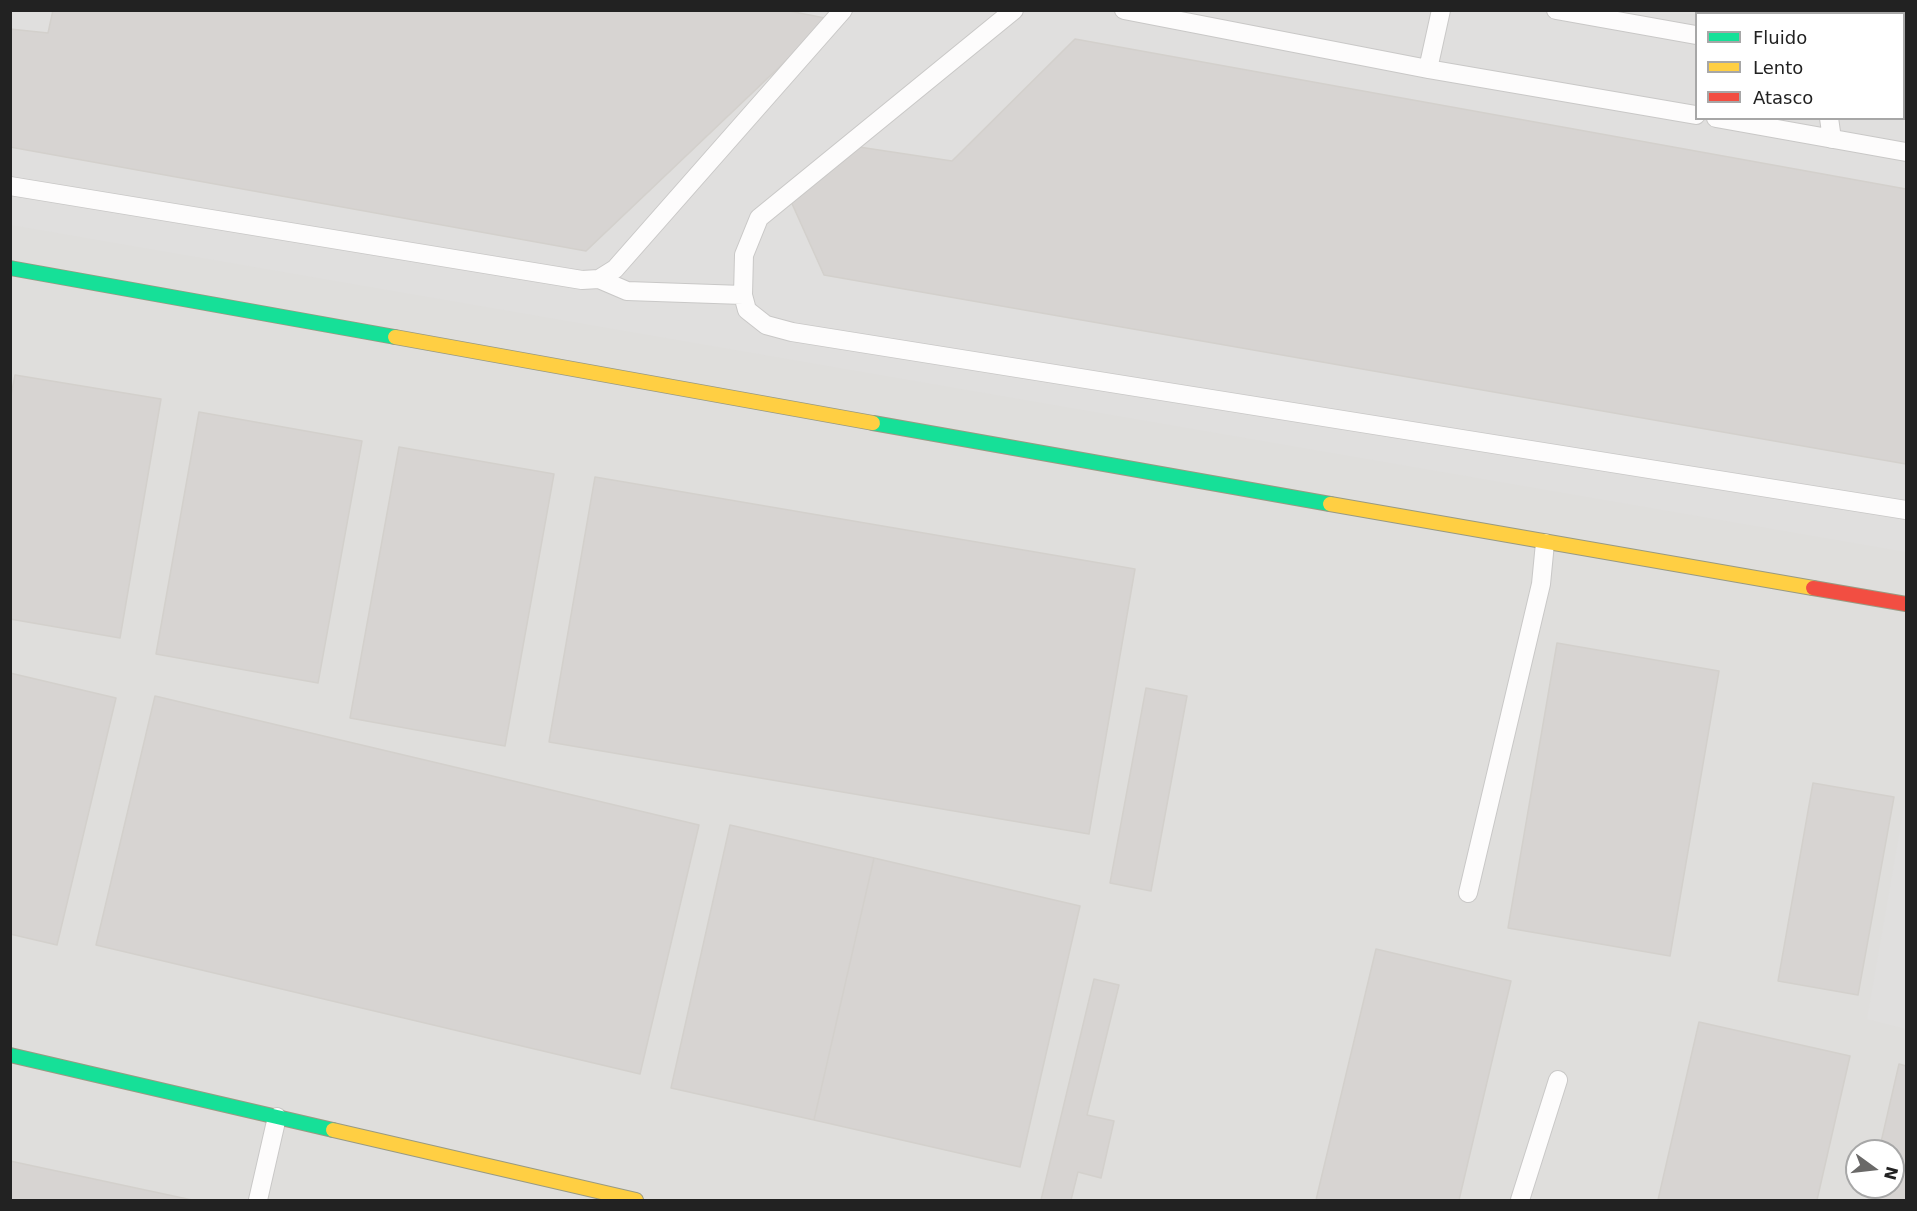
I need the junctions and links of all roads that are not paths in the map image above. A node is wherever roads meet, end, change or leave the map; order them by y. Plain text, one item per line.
1 (843, 10) edge
2 (1014, 10) edge
3 (1124, 10) edge
4 (1441, 10) edge
5 (1556, 10) edge
6 (1695, 35) edge
7 (1428, 69) junction
8 (1695, 115) edge
9 (1727, 120) edge
10 (1829, 120) edge
11 (1832, 139) junction
12 (1906, 152) edge
13 (10, 186) edge
14 (10, 268) edge
15 (599, 279) junction
16 (743, 295) junction
17 (1906, 510) edge
18 (1545, 543) junction
19 (1906, 604) edge
20 (1468, 893) dead end
21 (10, 1055) edge
22 (1558, 1080) dead end
23 (277, 1117) junction
24 (258, 1200) edge
25 (636, 1200) edge
26 (1520, 1200) edge

1 - 15 lane
2 - 16 lane
3 - 7 lane
4 - 7 lane
5 - 6 lane
7 - 8 lane
9 - 11 lane
10 - 11 lane
11 - 12 lane
13 - 15 lane
14 - 18 street
15 - 16 lane
16 - 17 lane
18 - 19 street
18 - 20 lane
21 - 23 street
22 - 26 lane
23 - 24 lane
23 - 25 street

